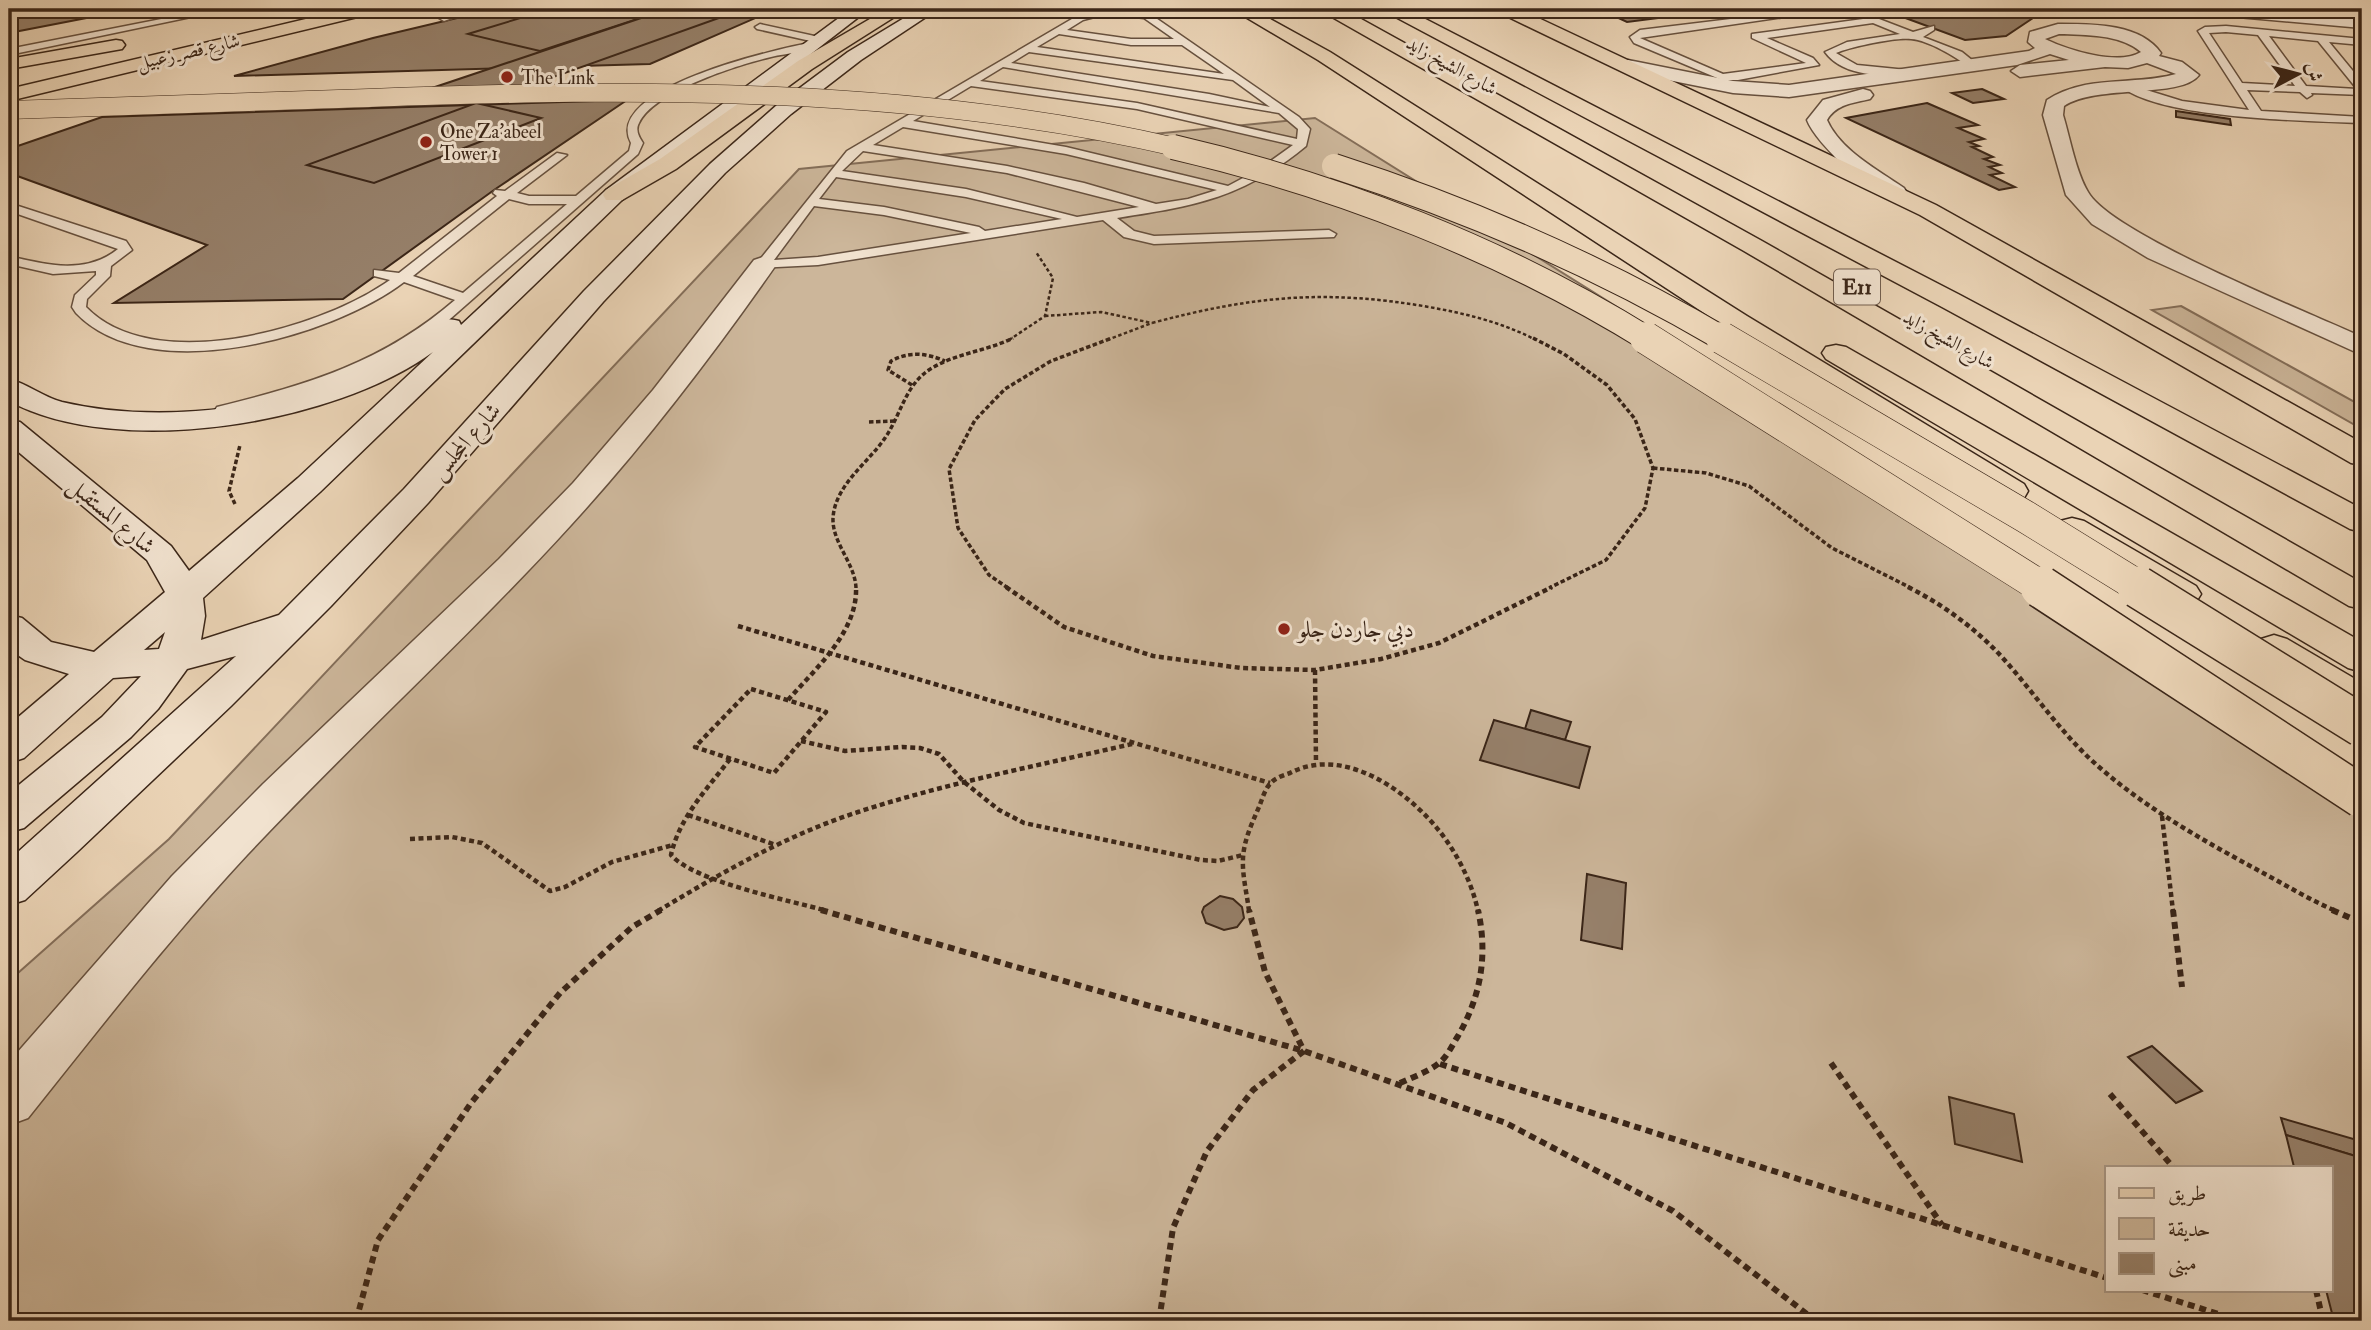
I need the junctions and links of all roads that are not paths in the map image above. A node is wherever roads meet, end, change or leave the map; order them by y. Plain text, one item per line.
1 (200, 9) edge
2 (368, 9) edge
3 (472, 9) edge
4 (861, 9) edge
5 (899, 9) edge
6 (930, 9) edge
7 (1240, 9) edge
8 (1265, 9) edge
9 (1331, 9) edge
10 (1349, 9) edge
11 (1394, 9) edge
12 (1506, 9) edge
13 (1524, 9) edge
14 (1834, 9) edge
15 (1846, 9) edge
16 (2080, 9) edge
17 (2207, 9) edge
18 (2237, 9) edge
19 (137, 15) dead end
20 (2116, 16) dead end
21 (231, 17) edge
22 (444, 18) dead end
23 (1874, 20) junction
24 (2362, 22) edge
25 (1539, 25) junction
26 (760, 27) dead end
27 (1931, 28) dead end
28 (2219, 28) junction
29 (2074, 29) junction
30 (1057, 32) junction
31 (2261, 33) junction
32 (1913, 36) junction
33 (160, 38) junction
34 (2322, 38) junction
35 (820, 42) junction
36 (2362, 42) edge
37 (1185, 43) junction
38 (2048, 48) junction
39 (1028, 49) junction
40 (2144, 50) junction
41 (9, 52) edge
42 (1212, 61) junction
43 (2108, 61) junction
44 (9, 64) edge
45 (1001, 64) junction
46 (1973, 65) junction
47 (1156, 66) junction
48 (1628, 66) junction
49 (9, 71) edge
50 (1919, 73) junction
51 (95, 74) junction
52 (9, 79) edge
53 (1238, 79) junction
54 (969, 83) junction
55 (2238, 86) junction
56 (1249, 87) junction
57 (2127, 87) junction
58 (2303, 89) junction
59 (2362, 90) edge
60 (1789, 91) junction
61 (9, 95) edge
62 (1858, 96) junction
63 (1209, 97) junction
64 (9, 101) edge
65 (9, 110) edge
66 (2256, 112) junction
67 (1289, 115) junction
68 (2322, 117) junction
69 (2362, 120) edge
70 (900, 123) junction
71 (1302, 144) junction
72 (859, 148) junction
73 (561, 155) dead end
74 (833, 173) junction
75 (1230, 190) junction
76 (499, 193) junction
77 (1896, 193) junction
78 (614, 195) junction
79 (576, 200) junction
80 (811, 202) junction
81 (1010, 202) junction
82 (9, 207) edge
83 (1156, 208) junction
84 (1106, 216) junction
85 (919, 217) junction
86 (1080, 219) junction
87 (1008, 230) junction
88 (987, 233) junction
89 (1329, 234) dead end
90 (895, 247) junction
91 (865, 251) junction
92 (770, 256) junction
93 (11, 261) edge
94 (104, 263) junction
95 (379, 273) dead end
96 (401, 277) junction
97 (463, 298) junction
98 (2362, 348) edge
99 (9, 388) edge
100 (123, 420) junction
101 (9, 429) edge
102 (2362, 456) edge
103 (2362, 522) edge
104 (2362, 572) edge
105 (184, 596) junction
106 (2362, 598) edge
107 (295, 621) junction
108 (9, 627) edge
109 (174, 658) junction
110 (2362, 659) edge
111 (106, 664) junction
112 (2362, 701) edge
113 (2362, 726) edge
114 (9, 748) edge
115 (2362, 797) edge
116 (9, 816) edge
117 (9, 887) edge
118 (9, 1101) edge

1 - 19 lane
2 - 51 main road, شارع قصر زعبيل
3 - 22 lane
4 - 35 main road
5 - 78 main road
6 - 107 main road, شارع المجلس
7 - 112 main road
8 - 110 main road
9 - 106 main road
10 - 104 main road, شارع الشيخ زايد / E11
11 - 103 main road, شارع الشيخ زايد / E11
12 - 25 main road
13 - 25 main road
14 - 23 lane
15 - 23 lane
16 - 29 main road
17 - 24 main road
17 - 28 lane
18 - 24 main road
20 - 40 main road
21 - 33 main road, شارع قصر زعبيل
21 - 41 lane
21 - 52 main road
23 - 32 lane
25 - 48 main road
26 - 35 lane
27 - 32 lane
28 - 31 lane
28 - 55 lane
29 - 38 main road
29 - 40 main road
30 - 37 lane
30 - 37 lane
30 - 39 lane
31 - 34 lane
31 - 58 lane
32 - 46 lane
32 - 50 lane
33 - 44 main road
33 - 49 main road, شارع قصر زعبيل
34 - 36 lane
34 - 59 lane
35 - 78 main road
35 - 79 lane
37 - 42 lane
38 - 43 main road
38 - 46 main road
39 - 45 lane
39 - 47 lane
40 - 43 main road
40 - 57 main road
42 - 47 lane
42 - 53 lane
43 - 62 main road
45 - 54 lane
45 - 63 lane
46 - 50 main road
47 - 53 lane
48 - 60 main road
48 - 77 main road
50 - 60 main road
51 - 61 main road, شارع قصر زعبيل
51 - 64 main road
53 - 56 lane
54 - 70 lane
54 - 71 lane
55 - 58 lane
55 - 66 lane
56 - 63 lane
56 - 67 lane
57 - 66 lane
57 - 98 main road
58 - 59 lane
58 - 68 lane
60 - 62 main road
61 - 113 main road, bridge
62 - 77 main road
63 - 67 lane
65 - 115 main road, bridge
66 - 68 lane
67 - 71 lane
68 - 69 lane
70 - 72 lane
70 - 75 lane
71 - 75 lane
72 - 74 lane
72 - 83 lane
73 - 76 lane
74 - 80 lane
74 - 81 lane
75 - 83 lane
76 - 79 lane
76 - 96 lane
77 - 102 main road
78 - 100 main road
78 - 105 main road
79 - 97 lane
80 - 85 lane
80 - 92 lane
81 - 86 lane
81 - 87 lane
82 - 94 lane
83 - 84 lane
84 - 86 lane
84 - 89 lane
85 - 88 lane
85 - 90 lane
86 - 87 lane
87 - 88 lane
88 - 90 lane
90 - 91 lane
91 - 92 lane
91 - 92 lane
92 - 118 main road
93 - 94 lane
94 - 96 lane
95 - 96 lane
96 - 97 lane
97 - 100 lane
99 - 100 main road
101 - 105 main road, شارع المستقبل
105 - 109 main road, شارع المستقبل
105 - 111 main road
107 - 109 main road
107 - 117 main road, شارع المجلس
108 - 111 main road
109 - 111 main road
109 - 116 main road, شارع المستقبل
111 - 114 main road

